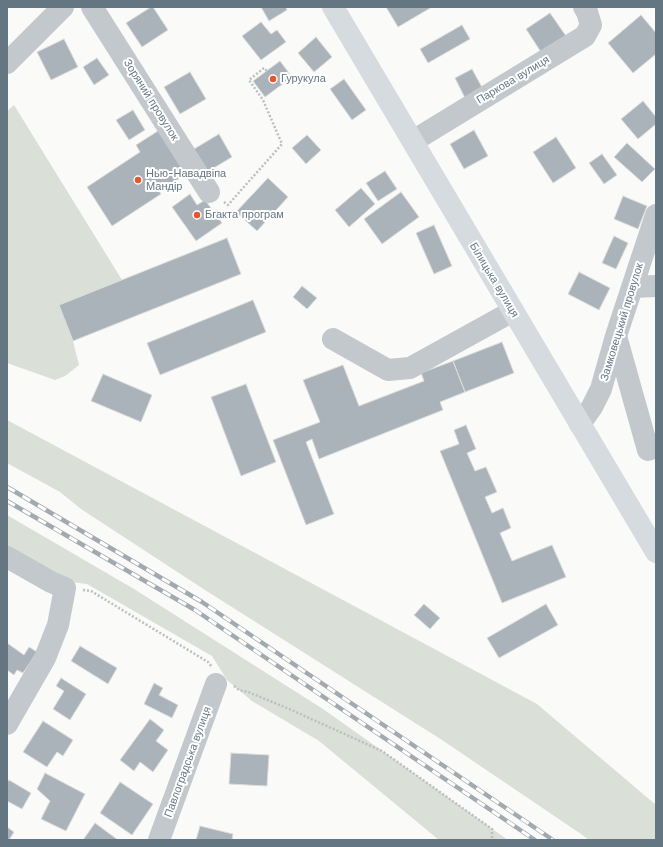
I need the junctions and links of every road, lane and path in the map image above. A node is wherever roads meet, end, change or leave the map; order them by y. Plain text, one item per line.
1 (62, 7) edge
2 (92, 7) edge
3 (333, 7) edge
4 (584, 7) edge
5 (7, 63) edge
6 (267, 71) dead end
7 (413, 141) junction
8 (209, 192) joint
9 (656, 215) edge
10 (656, 286) edge
11 (632, 287) junction
12 (513, 311) junction
13 (616, 336) junction
14 (333, 339) dead end
15 (580, 424) junction
16 (656, 447) edge
17 (656, 552) edge
18 (7, 556) edge
19 (65, 588) junction
20 (225, 685) junction
21 (7, 724) edge
22 (159, 840) edge
23 (492, 840) edge

1 - 5 street
2 - 8 street, Зоряний провулок
3 - 7 main road, Білицька вулиця
4 - 7 street, Паркова вулиця
6 - 8 path
7 - 12 main road, Білицька вулиця
9 - 11 street, Замковецький провулок
10 - 11 street
11 - 13 street, Замковецький провулок
12 - 14 street
12 - 15 main road, Білицька вулиця
13 - 15 street, Замковецький провулок
13 - 16 street
15 - 17 main road, Білицька вулиця
18 - 19 street
19 - 20 path
19 - 21 street
20 - 22 street, Павлоградська вулиця
20 - 23 path

